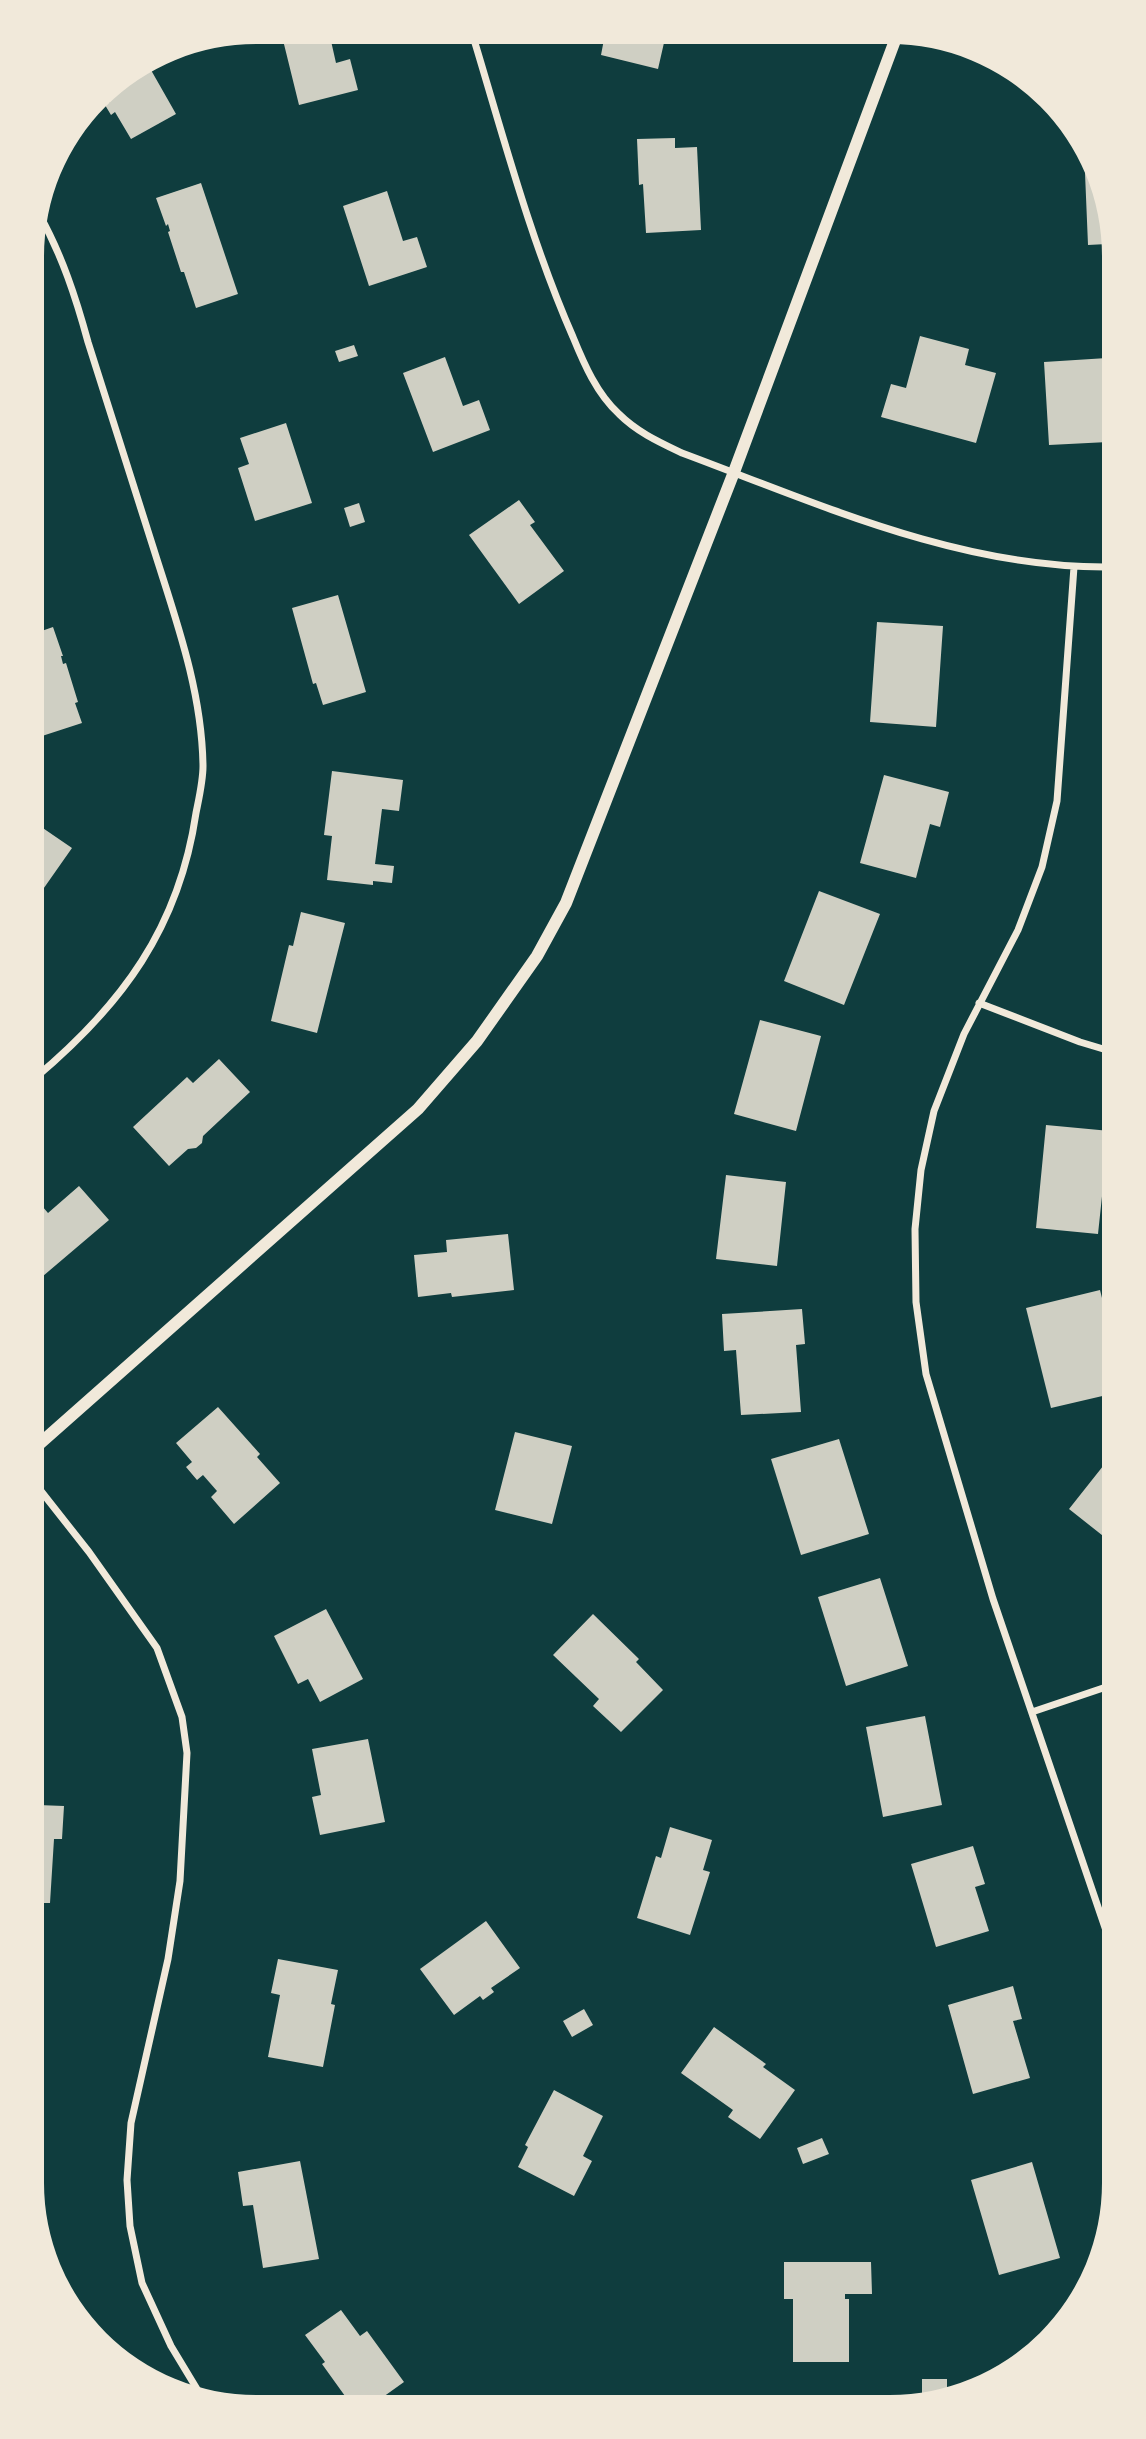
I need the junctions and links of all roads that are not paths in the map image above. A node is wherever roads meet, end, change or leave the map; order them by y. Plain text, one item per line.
1 (475, 44) edge
2 (894, 44) edge
3 (46, 228) edge
4 (734, 472) junction
5 (1074, 567) junction
6 (1102, 567) edge
7 (979, 1003) junction
8 (1102, 1049) edge
9 (44, 1071) edge
10 (44, 1440) edge
11 (44, 1495) edge
12 (1102, 1688) edge
13 (1032, 1712) junction
14 (1102, 1919) edge
15 (195, 2386) edge

1 - 4 street
2 - 4 street
3 - 9 street
4 - 5 street
4 - 10 street
5 - 6 street
5 - 7 street
7 - 8 street
7 - 13 street
11 - 15 street
12 - 13 street
13 - 14 street

